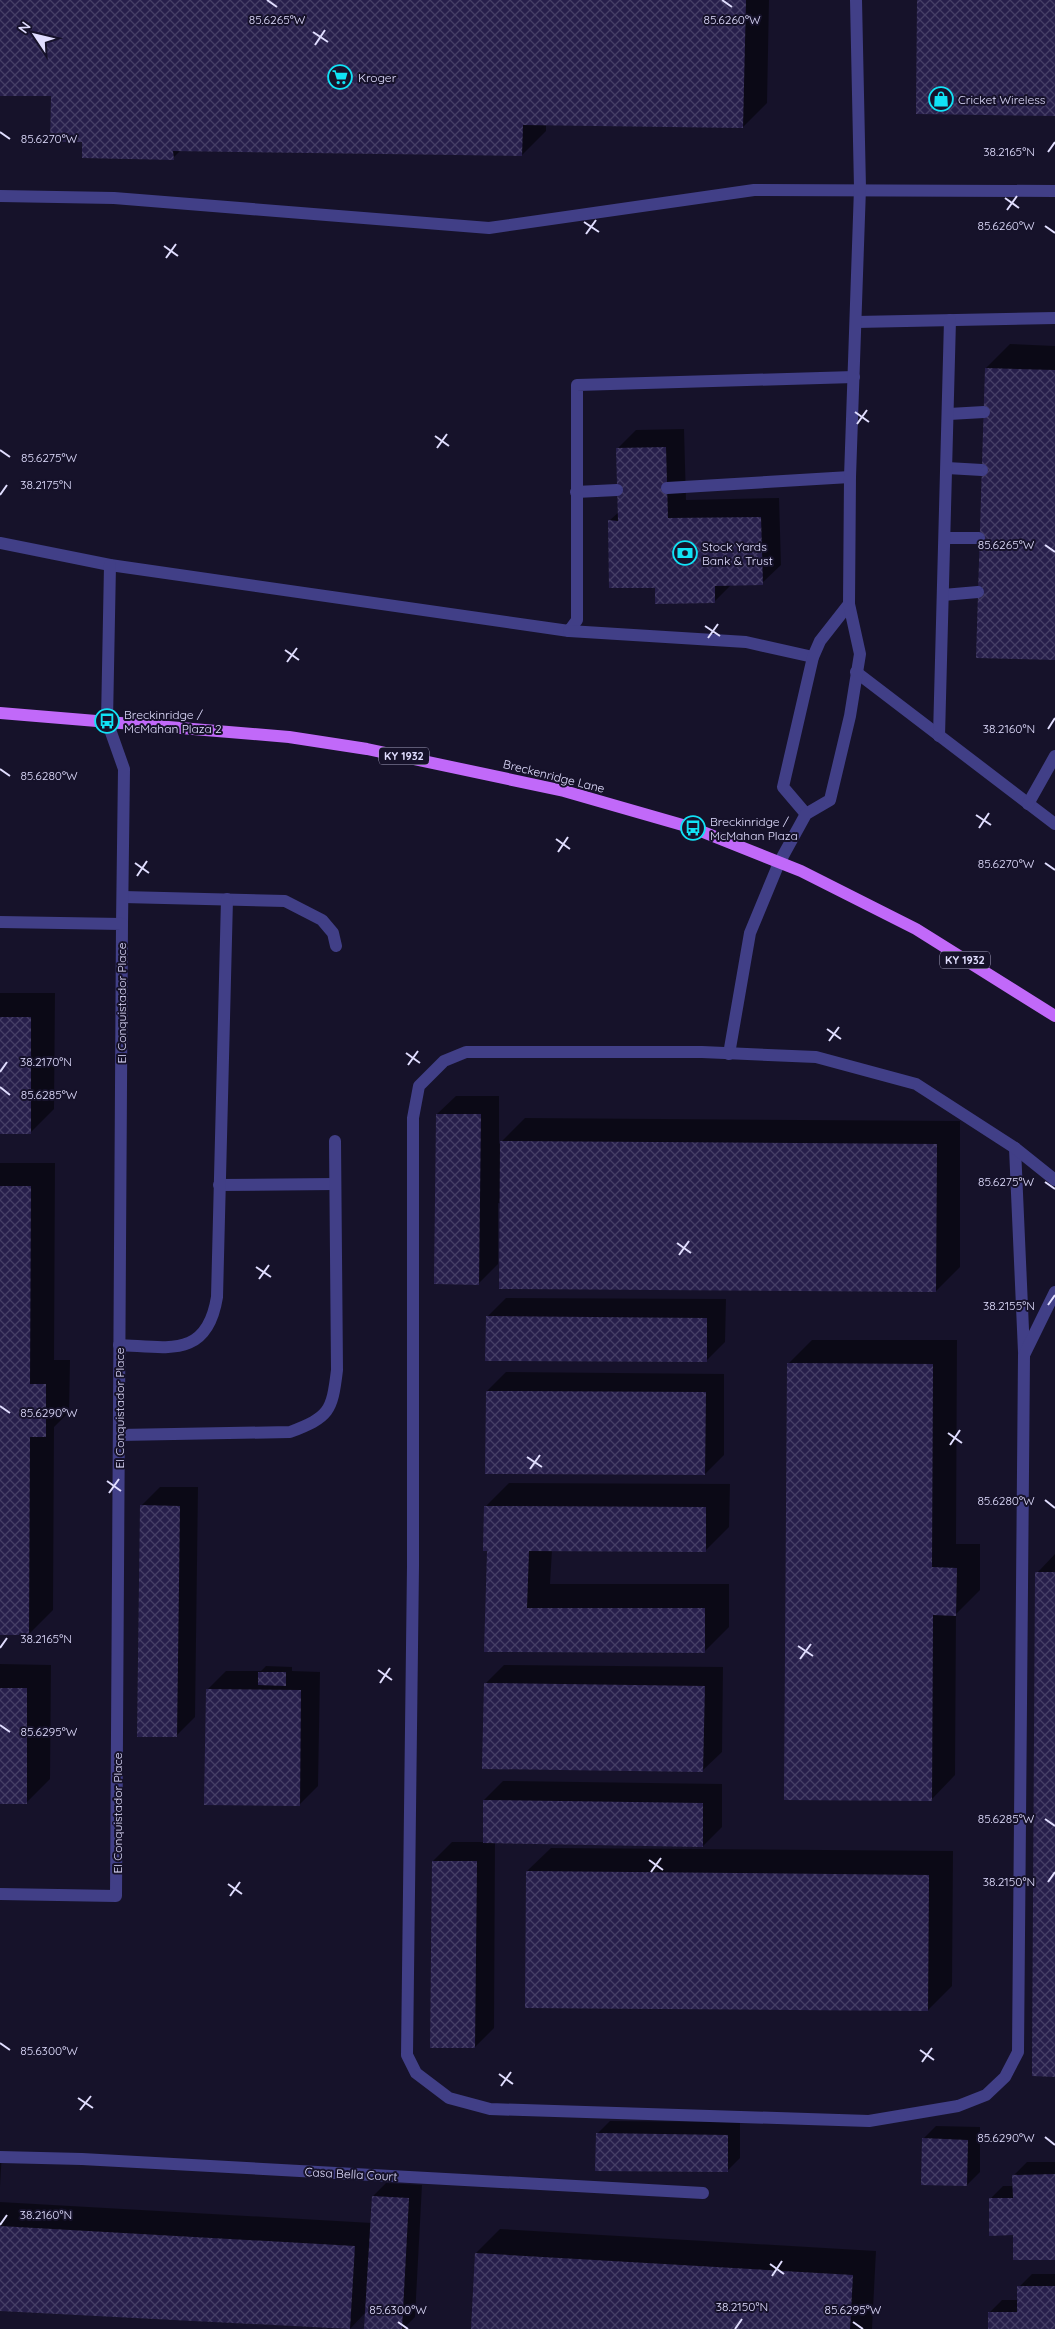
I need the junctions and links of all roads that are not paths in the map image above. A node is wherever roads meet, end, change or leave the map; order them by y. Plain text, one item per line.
1 (856, 0) edge
2 (860, 188) junction
3 (1055, 191) edge
4 (0, 196) edge
5 (1055, 318) edge
6 (950, 320) junction
7 (856, 322) junction
8 (854, 377) junction
9 (984, 412) dead end
10 (949, 414) junction
11 (948, 468) junction
12 (982, 470) dead end
13 (850, 477) junction
14 (667, 488) dead end
15 (617, 490) dead end
16 (576, 492) junction
17 (944, 538) junction
18 (979, 538) dead end
19 (0, 543) edge
20 (110, 565) junction
21 (978, 592) dead end
22 (943, 594) junction
23 (849, 604) junction
24 (569, 631) junction
25 (814, 657) junction
26 (856, 672) junction
27 (0, 713) edge
28 (108, 721) junction
29 (939, 736) junction
30 (1055, 756) edge
31 (1028, 804) junction
32 (806, 814) junction
33 (1055, 824) edge
34 (779, 863) junction
35 (123, 897) junction
36 (227, 899) junction
37 (0, 922) edge
38 (122, 924) junction
39 (336, 946) dead end
40 (1055, 1016) edge
41 (729, 1054) junction
42 (335, 1142) dead end
43 (1015, 1148) junction
44 (1055, 1180) edge
45 (335, 1184) junction
46 (219, 1185) junction
47 (1055, 1292) edge
48 (119, 1346) junction
49 (1024, 1355) junction
50 (119, 1435) junction
51 (0, 1894) edge
52 (0, 2157) edge
53 (702, 2193) dead end

1 - 2 street
2 - 3 street
2 - 4 street
2 - 7 street
5 - 6 street
6 - 7 street
6 - 10 street
7 - 8 street
8 - 13 street
8 - 16 street
9 - 10 street
10 - 11 street
11 - 12 street
11 - 17 street
13 - 14 street
13 - 23 street
15 - 16 street
16 - 24 street
17 - 18 street
17 - 22 street
19 - 20 street
20 - 24 street
20 - 28 street, El Conquistador Place
21 - 22 street
22 - 29 street
23 - 25 street
23 - 26 street
24 - 25 street
25 - 32 street
26 - 29 street
26 - 32 street
27 - 28 main road, Breckenridge Lane / KY 1932
28 - 34 main road, Breckenridge Lane / KY 1932
28 - 35 street, El Conquistador Place
29 - 31 street
30 - 31 street
31 - 33 street
32 - 34 street
34 - 40 main road, Breckenridge Lane / KY 1932
34 - 41 street
35 - 36 street
35 - 38 street, El Conquistador Place
36 - 39 street
36 - 46 street
37 - 38 street, El Conquistador Place
38 - 48 street, El Conquistador Place
41 - 43 street
41 - 49 street
42 - 45 street
43 - 44 street
43 - 49 street
45 - 46 street
45 - 50 street
46 - 48 street
47 - 49 street
48 - 50 street, El Conquistador Place
50 - 51 street, El Conquistador Place
52 - 53 street, Casa Bella Court

